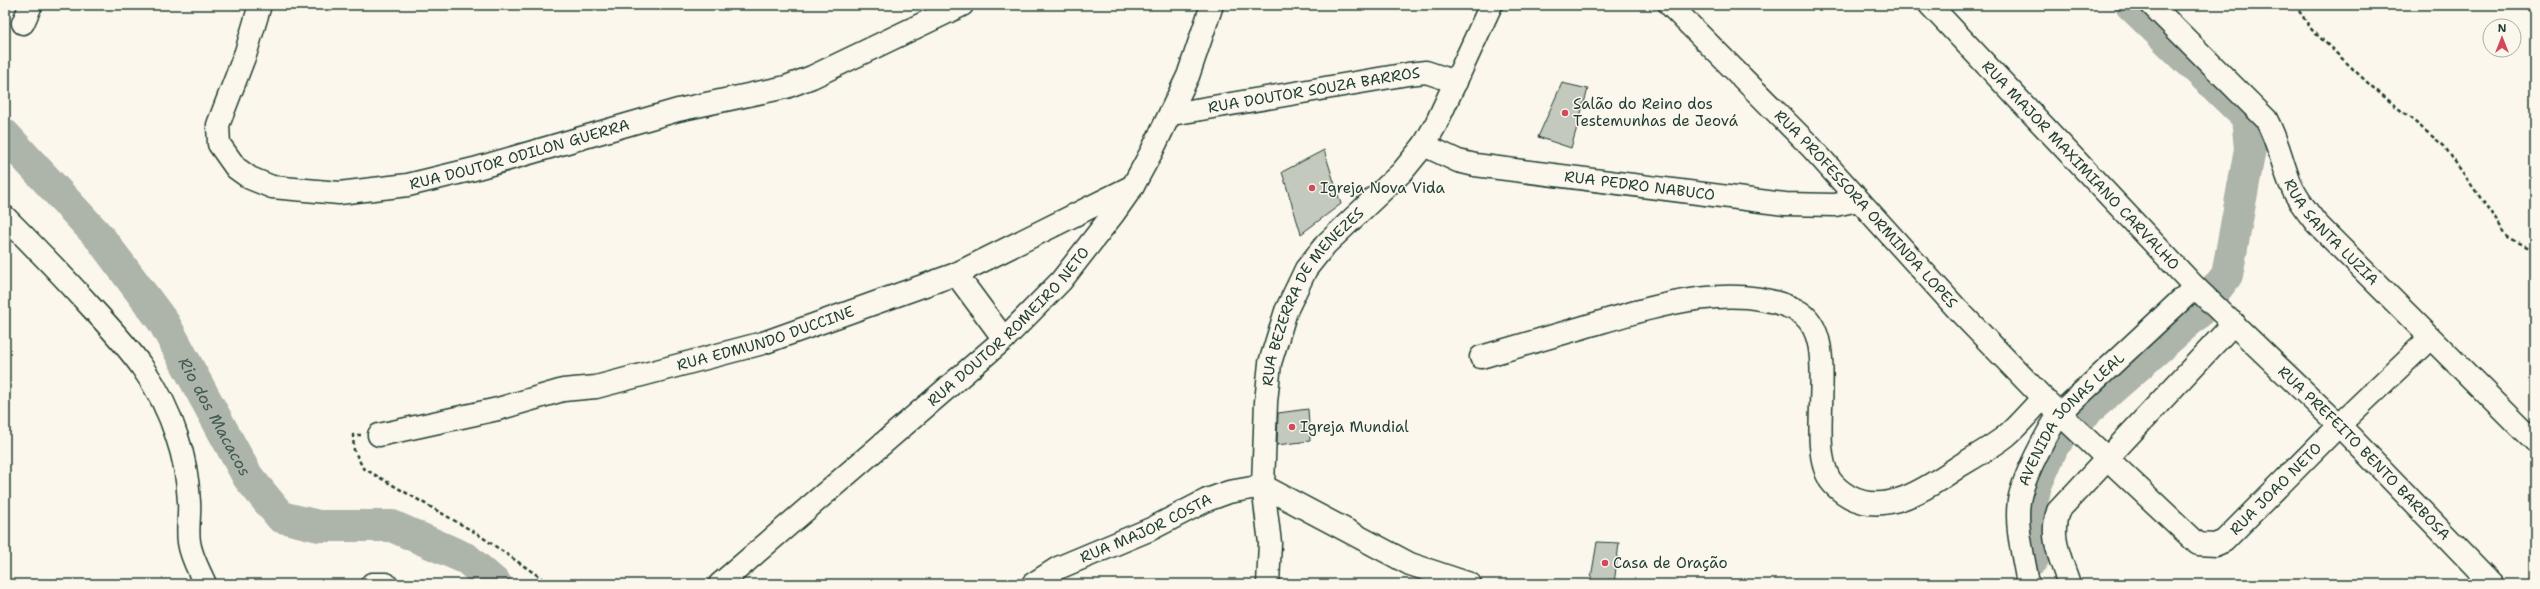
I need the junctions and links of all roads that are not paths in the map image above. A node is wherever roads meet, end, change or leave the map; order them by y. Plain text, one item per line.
1 (260, 5) edge
2 (962, 5) edge
3 (1491, 5) edge
4 (1670, 5) edge
5 (1930, 5) edge
6 (2152, 5) edge
7 (1205, 9) edge
8 (1456, 82) junction
9 (1172, 114) junction
10 (1424, 145) junction
11 (1133, 186) junction
12 (1858, 200) junction
13 (5, 217) edge
14 (956, 274) junction
15 (2201, 292) junction
16 (2228, 318) junction
17 (2430, 338) junction
18 (1004, 339) junction
19 (1481, 357) dead end
20 (2043, 398) junction
21 (2064, 417) junction
22 (2339, 425) junction
23 (379, 435) road end
24 (2535, 442) edge
25 (2101, 453) junction
26 (1263, 486) junction
27 (2224, 540) joint
28 (1460, 583) edge
29 (205, 584) edge
30 (372, 584) edge
31 (386, 584) edge
32 (720, 584) edge
33 (1033, 584) edge
34 (1268, 584) edge
35 (2028, 584) edge
36 (2069, 584) edge
37 (2492, 584) edge

1 - 2 street, RUA DOUTOR ODILON GUERRA
3 - 8 street, RUA BEZERRA DE MENEZES
4 - 12 street, RUA PROFESSORA ORMINDA LOPES
5 - 15 street, RUA MAJOR MAXIMIANO CARVALHO
6 - 17 street, RUA SANTA LUZIA
7 - 9 street, RUA DOUTOR ROMEIRO NETO
8 - 9 street, RUA DOUTOR SOUZA BARROS
8 - 10 street, RUA BEZERRA DE MENEZES
9 - 11 street, RUA DOUTOR ROMEIRO NETO
10 - 12 street, RUA PEDRO NABUCO
10 - 26 street, RUA BEZERRA DE MENEZES
11 - 14 street, RUA EDMUNDO DUCCINE
11 - 18 street, RUA DOUTOR ROMEIRO NETO
12 - 20 street, RUA PROFESSORA ORMINDA LOPES
13 - 29 street
14 - 18 street
14 - 23 street, RUA EDMUNDO DUCCINE
15 - 16 street, RUA MAJOR MAXIMIANO CARVALHO
15 - 21 street, AVENIDA JONAS LEAL
16 - 22 street, RUA PREFEITO BENTO BARBOSA
16 - 25 street
17 - 22 street, RUA JOAO NETO
17 - 24 street, RUA SANTA LUZIA
18 - 32 street, RUA DOUTOR ROMEIRO NETO
19 - 20 street
20 - 21 street, RUA PROFESSORA ORMINDA LOPES
21 - 25 street, RUA PROFESSORA ORMINDA LOPES
21 - 35 street, AVENIDA JONAS LEAL
22 - 27 street, RUA JOAO NETO
22 - 37 street, RUA PREFEITO BENTO BARBOSA
25 - 27 street, RUA PROFESSORA ORMINDA LOPES
25 - 36 street
26 - 28 street
26 - 33 street, RUA MAJOR COSTA
26 - 34 street, RUA BEZERRA DE MENEZES
30 - 31 street

